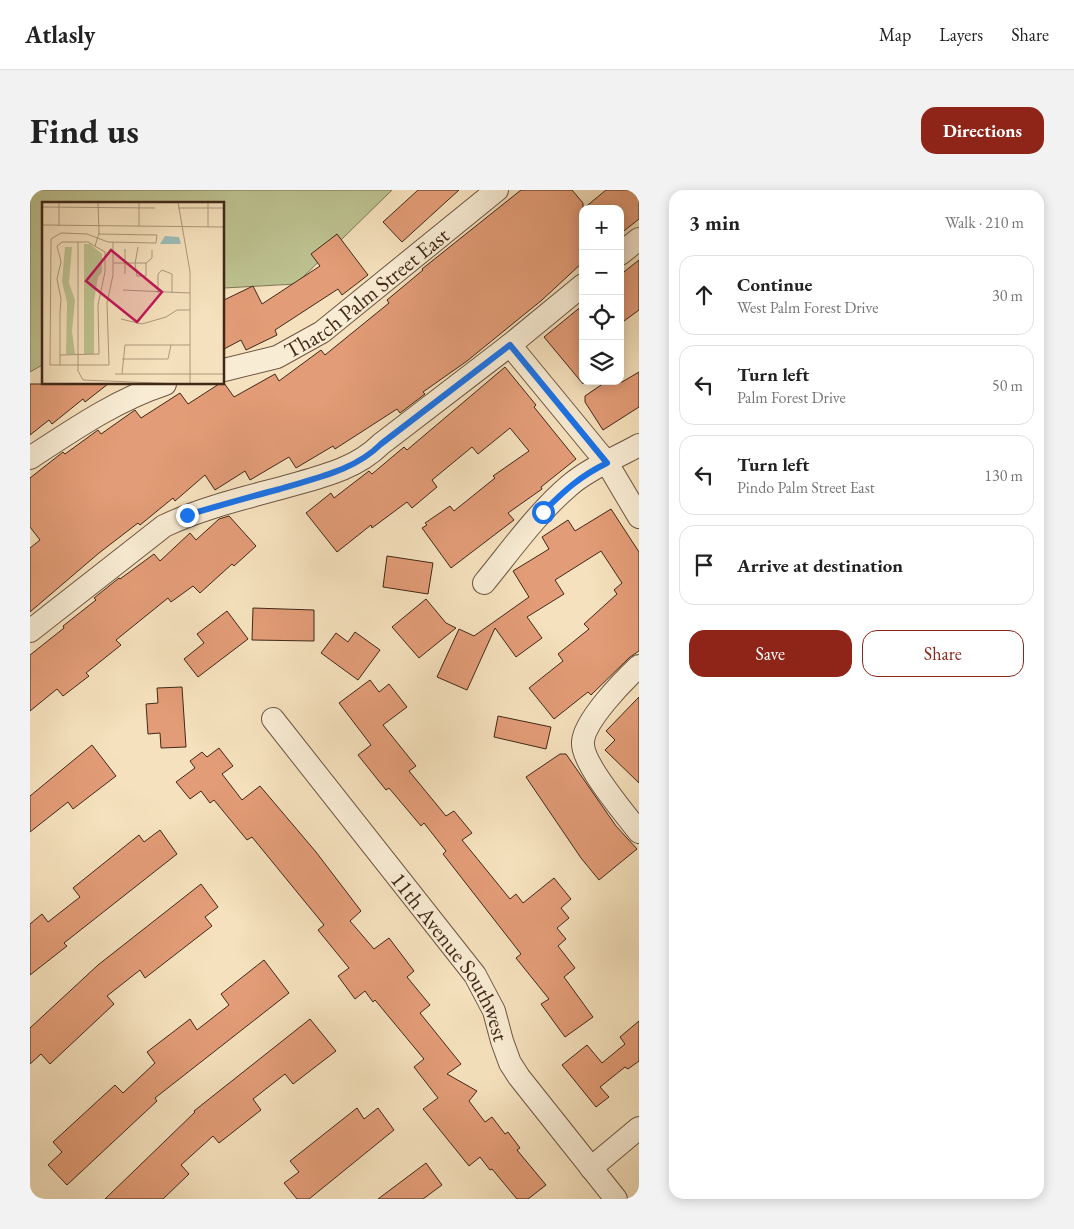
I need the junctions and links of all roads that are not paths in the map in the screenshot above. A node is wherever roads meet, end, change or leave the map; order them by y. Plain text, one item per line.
1 (496, 190) edge
2 (639, 238) edge
3 (624, 251) edge
4 (579, 288) edge
5 (510, 345) junction
6 (225, 370) edge
7 (162, 385) edge
8 (639, 445) edge
9 (30, 458) edge
10 (607, 463) junction
11 (639, 517) edge
12 (484, 583) dead end
13 (30, 631) edge
14 (639, 666) edge
15 (273, 719) dead end
16 (639, 832) edge
17 (639, 1128) edge
18 (591, 1168) junction
19 (616, 1199) edge

1 - 6 street, Thatch Palm Street East
2 - 3 street
4 - 5 street
5 - 10 street
5 - 13 street
7 - 9 street
8 - 10 street
10 - 11 street
10 - 12 street
14 - 16 street
15 - 18 street, 11th Avenue Southwest
17 - 18 street
18 - 19 street, 11th Avenue Southwest

